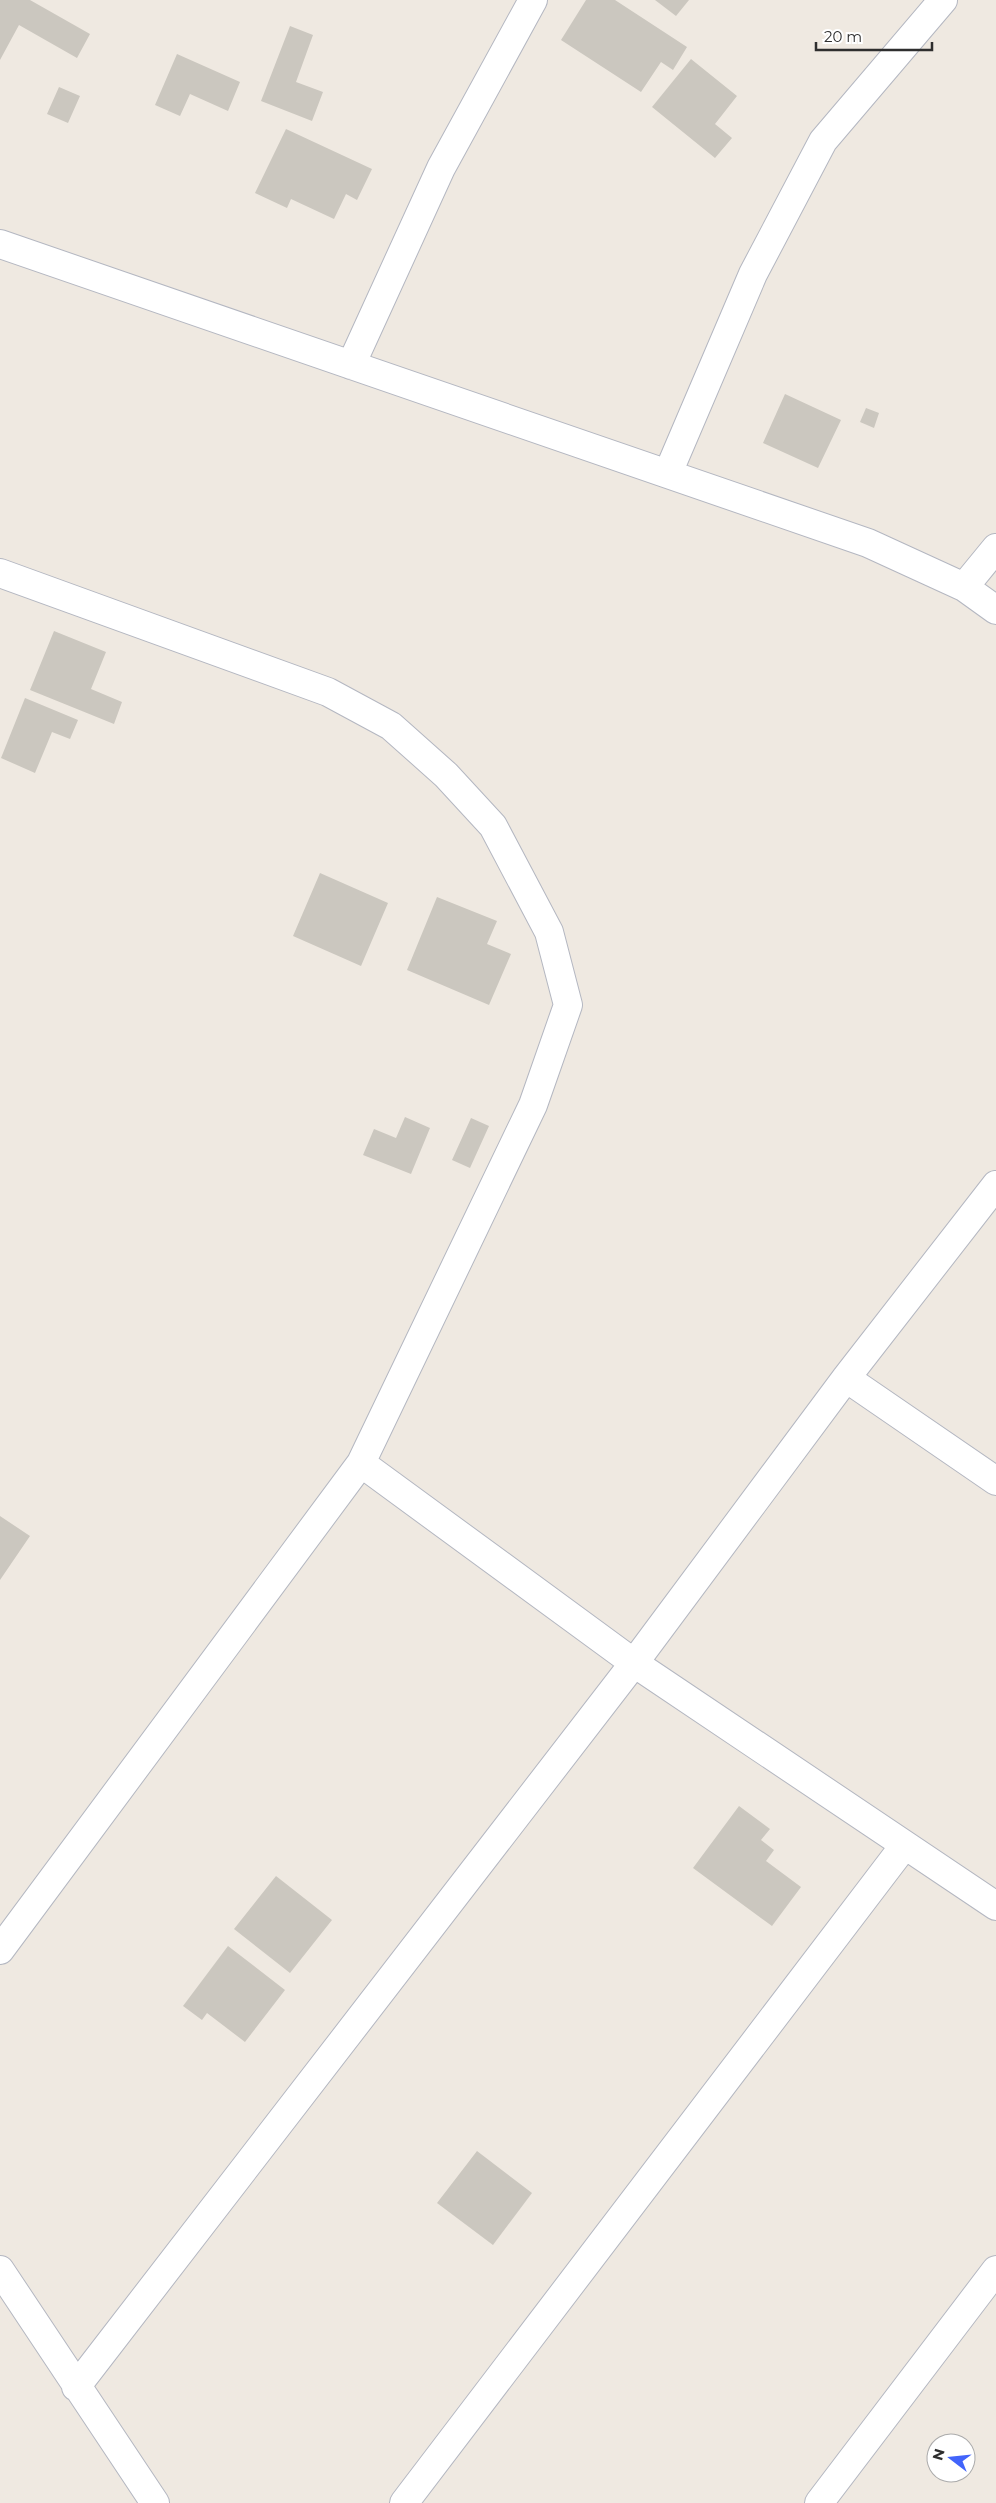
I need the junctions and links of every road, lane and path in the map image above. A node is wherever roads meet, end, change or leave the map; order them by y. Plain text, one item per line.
1 (534, 0) edge
2 (943, 0) edge
3 (0, 244) edge
4 (351, 365) junction
5 (668, 472) junction
6 (996, 548) edge
7 (0, 573) edge
8 (964, 587) junction
9 (996, 610) edge
10 (996, 1184) edge
11 (846, 1378) junction
12 (361, 1463) junction
13 (996, 1481) edge
14 (634, 1663) junction
15 (904, 1846) junction
16 (996, 1906) edge
17 (0, 1950) edge
18 (0, 2270) edge
19 (996, 2270) edge
20 (76, 2387) junction
21 (154, 2503) edge
22 (404, 2503) edge
23 (819, 2503) edge

1 - 4 street
2 - 5 street
3 - 4 street
4 - 5 street
5 - 8 street
6 - 8 street
7 - 12 street
8 - 9 street
10 - 11 street
11 - 13 street
11 - 14 street
12 - 14 street
12 - 17 street
14 - 15 street
14 - 20 street
15 - 16 street
15 - 22 street
18 - 20 street
19 - 23 street
20 - 21 street

